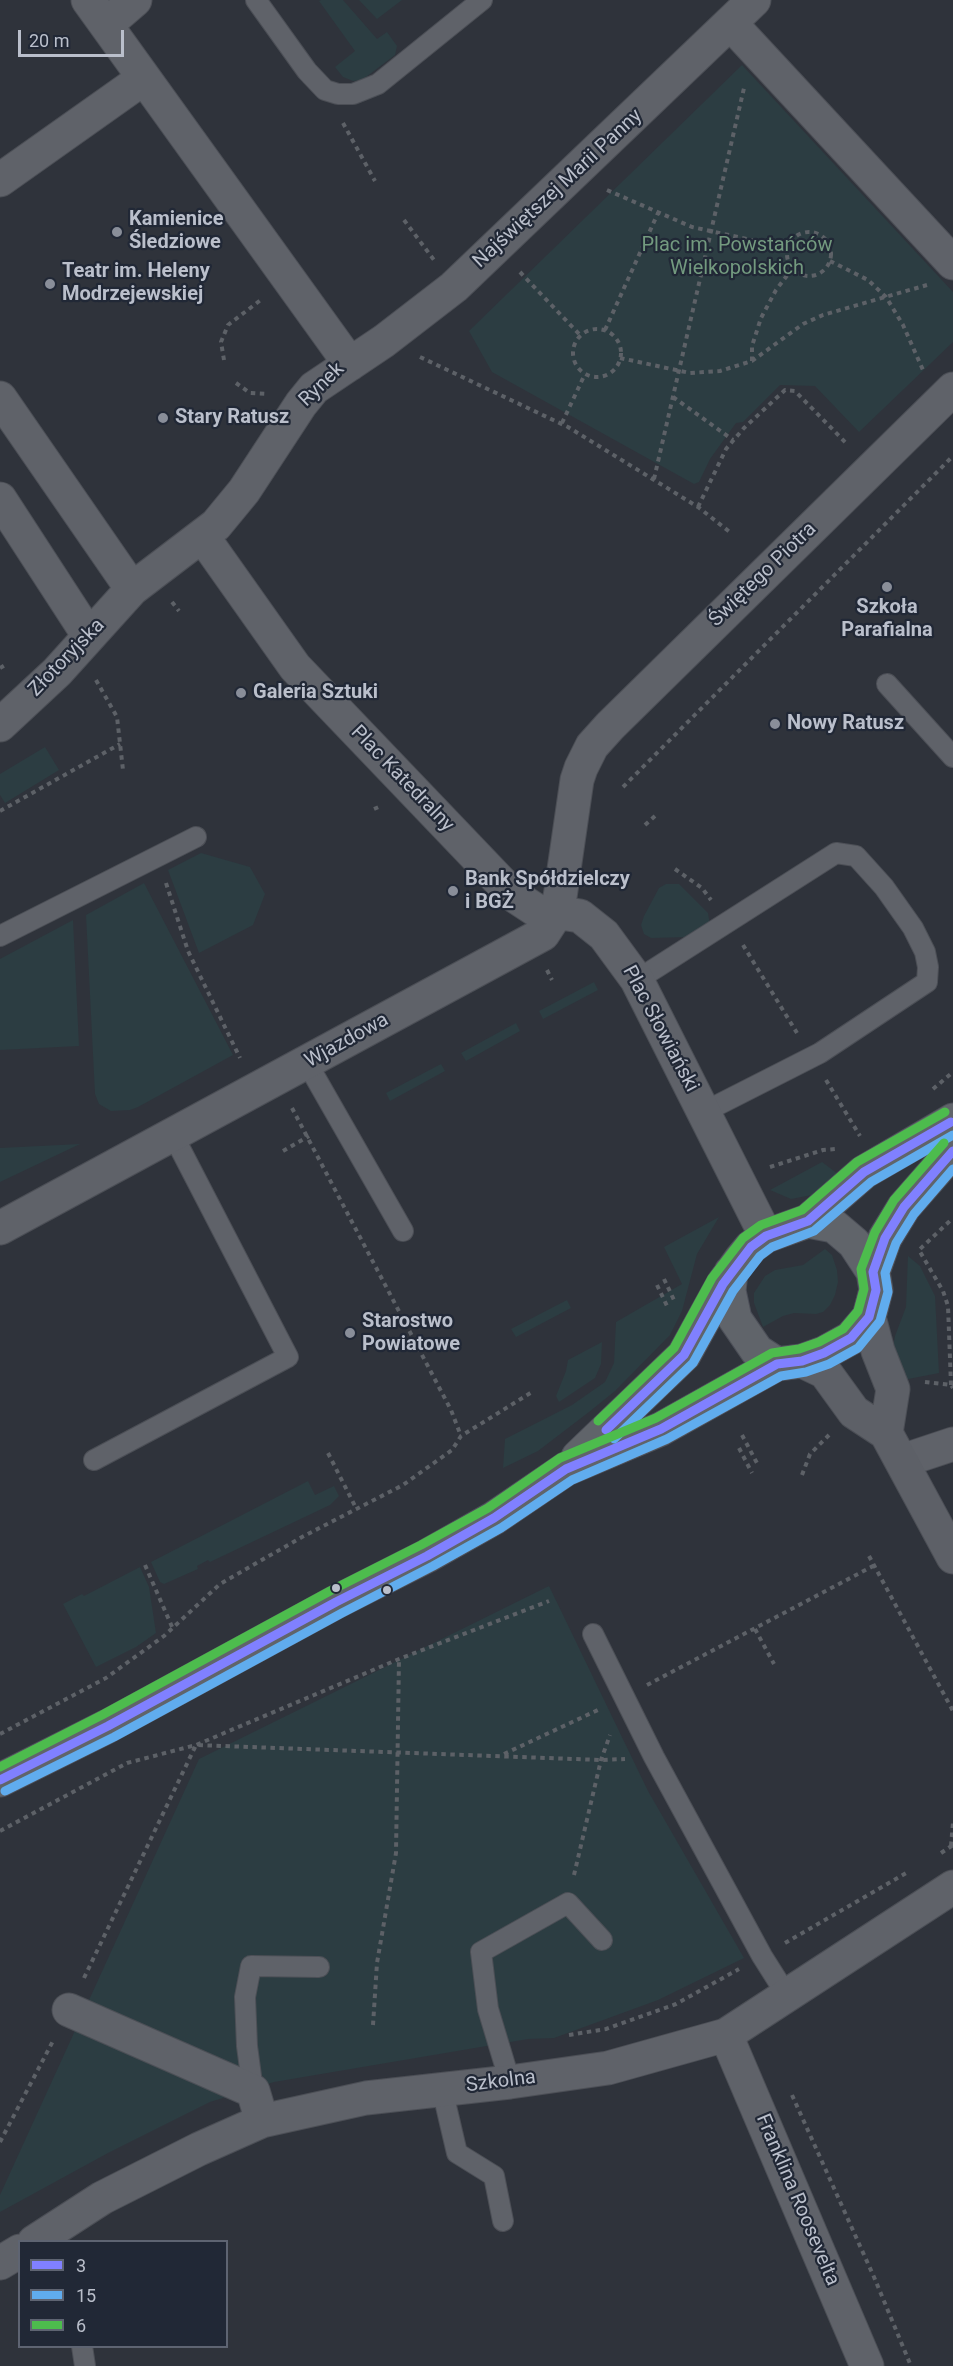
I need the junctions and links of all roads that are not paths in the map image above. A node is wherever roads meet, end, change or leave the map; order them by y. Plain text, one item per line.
1 (135, 0) edge
2 (256, 0) edge
3 (482, 0) edge
4 (754, 0) edge
5 (97, 12) edge
6 (731, 24) junction
7 (144, 78) junction
8 (0, 180) edge
9 (943, 273) edge
10 (350, 364) junction
11 (940, 384) edge
12 (0, 398) edge
13 (0, 499) edge
14 (203, 537) junction
15 (132, 589) junction
16 (84, 643) junction
17 (887, 684) dead end
18 (0, 724) edge
19 (953, 757) edge
20 (580, 768) joint
21 (196, 837) dead end
22 (553, 916) junction
23 (0, 936) edge
24 (637, 980) junction
25 (307, 1063) junction
26 (704, 1112) junction
27 (953, 1120) edge
28 (172, 1133) junction
29 (953, 1151) edge
30 (808, 1221) junction
31 (0, 1228) edge
32 (403, 1231) dead end
33 (766, 1236) junction
34 (731, 1272) junction
35 (873, 1272) junction
36 (869, 1317) junction
37 (789, 1362) junction
38 (886, 1432) junction
39 (953, 1444) edge
40 (93, 1460) dead end
41 (902, 1461) junction
42 (566, 1469) junction
43 (953, 1557) edge
44 (593, 1634) dead end
45 (0, 1780) edge
46 (953, 1887) edge
47 (602, 1940) dead end
48 (320, 1967) dead end
49 (786, 1994) junction
50 (69, 2010) road end
51 (726, 2035) junction
52 (510, 2082) junction
53 (442, 2089) junction
54 (257, 2106) junction
55 (503, 2221) dead end
56 (51, 2236) edge
57 (18, 2252) edge
58 (0, 2263) edge
59 (81, 2348) edge
60 (85, 2366) edge
61 (867, 2366) edge

1 - 5 street
2 - 3 lane
4 - 6 street, Najświętszej Marii Panny
5 - 7 street, Rynek
6 - 9 street
6 - 10 street, Najświętszej Marii Panny
7 - 8 street
7 - 10 street, Rynek
10 - 14 street, Rynek
11 - 20 street, Świętego Piotra
12 - 15 street
13 - 16 street
14 - 15 street, Rynek
14 - 22 street, Plac Katedralny
15 - 16 street, Złotoryjska
16 - 18 street, Złotoryjska
17 - 19 lane
20 - 22 street, Wjazdowa
21 - 23 lane
22 - 24 street, Plac Słowiański
22 - 25 street, Wjazdowa
24 - 26 street, Plac Słowiański
24 - 26 lane, Plac Słowiański
25 - 28 street, Wjazdowa
25 - 32 lane
26 - 33 street, Plac Słowiański
27 - 30 main road
28 - 31 street, Wjazdowa
28 - 40 lane
29 - 35 main road
30 - 33 main road
30 - 35 main road
33 - 34 main road
34 - 37 main road
34 - 42 main road
35 - 36 main road
36 - 37 main road
36 - 38 street
37 - 38 street
37 - 42 main road
38 - 41 street
39 - 41 street
41 - 43 street
42 - 45 main road
44 - 49 lane
46 - 49 street, Szkolna
47 - 52 lane
48 - 54 lane
49 - 51 street, Szkolna
50 - 54 street
51 - 52 street, Szkolna
51 - 61 street, Franklina Roosevelta
52 - 53 street, Szkolna
53 - 54 street, Szkolna
53 - 55 lane
54 - 56 street, Szkolna
57 - 58 street
59 - 60 lane

